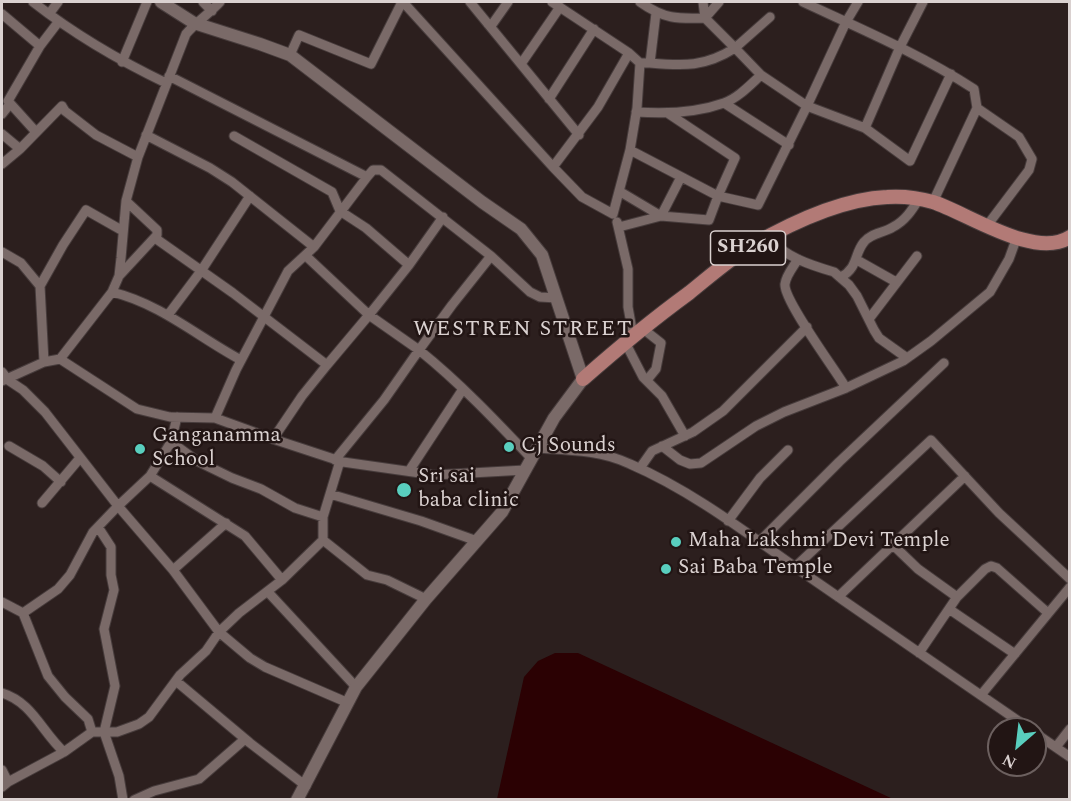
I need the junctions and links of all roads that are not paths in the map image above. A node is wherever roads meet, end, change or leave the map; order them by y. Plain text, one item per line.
1 (33, 2) edge
2 (58, 2) edge
3 (147, 2) edge
4 (161, 2) edge
5 (202, 2) edge
6 (220, 2) edge
7 (403, 2) edge
8 (470, 2) edge
9 (508, 2) edge
10 (640, 2) edge
11 (703, 2) edge
12 (718, 2) edge
13 (803, 2) edge
14 (858, 2) edge
15 (923, 2) edge
16 (556, 4) edge
17 (212, 11) junction
18 (656, 13) junction
19 (2, 14) edge
20 (49, 14) junction
21 (770, 17) dead end
22 (705, 18) junction
23 (59, 21) junction
24 (846, 22) junction
25 (194, 23) junction
26 (488, 24) junction
27 (594, 29) junction
28 (40, 46) junction
29 (900, 47) junction
30 (735, 48) junction
31 (629, 53) junction
32 (290, 56) junction
33 (122, 62) junction
34 (640, 63) junction
35 (650, 63) junction
36 (521, 64) junction
37 (951, 74) junction
38 (761, 75) junction
39 (167, 80) junction
40 (549, 99) junction
41 (7, 100) edge
42 (724, 103) junction
43 (807, 106) junction
44 (977, 108) junction
45 (636, 112) junction
46 (2, 114) edge
47 (669, 114) junction
48 (865, 128) junction
49 (36, 132) junction
50 (2, 134) edge
51 (146, 135) junction
52 (579, 135) junction
53 (234, 136) dead end
54 (789, 145) junction
55 (20, 149) junction
56 (630, 150) junction
57 (138, 158) junction
58 (2, 164) edge
59 (553, 167) junction
60 (367, 177) junction
61 (681, 177) junction
62 (619, 191) junction
63 (250, 196) junction
64 (718, 196) junction
65 (126, 201) junction
66 (926, 201) junction
67 (340, 211) junction
68 (613, 214) junction
69 (661, 216) junction
70 (443, 217) junction
71 (620, 227) junction
72 (986, 227) junction
73 (123, 231) junction
74 (768, 237) junction
75 (1017, 237) junction
76 (1070, 237) edge
77 (155, 238) junction
78 (314, 247) junction
79 (2, 252) edge
80 (306, 256) junction
81 (491, 256) junction
82 (917, 256) dead end
83 (798, 259) junction
84 (857, 260) junction
85 (409, 265) junction
86 (201, 271) junction
87 (118, 276) junction
88 (841, 277) junction
89 (896, 282) junction
90 (40, 286) junction
91 (112, 292) junction
92 (557, 298) junction
93 (168, 315) junction
94 (369, 315) junction
95 (263, 316) junction
96 (869, 319) junction
97 (807, 327) junction
98 (633, 335) junction
99 (419, 350) junction
100 (907, 358) junction
101 (60, 359) junction
102 (241, 360) junction
103 (44, 362) junction
104 (944, 363) dead end
105 (327, 365) junction
106 (4, 378) edge
107 (583, 379) junction
108 (647, 380) junction
109 (846, 388) junction
110 (463, 389) junction
111 (177, 417) junction
112 (215, 418) junction
113 (685, 436) junction
114 (273, 439) junction
115 (171, 442) junction
116 (9, 446) dead end
117 (662, 446) junction
118 (788, 450) dead end
119 (80, 458) junction
120 (531, 459) junction
121 (337, 461) junction
122 (640, 468) junction
123 (410, 471) junction
124 (150, 476) junction
125 (965, 476) junction
126 (61, 482) junction
127 (330, 494) junction
128 (42, 503) dead end
129 (118, 506) junction
130 (323, 516) junction
131 (728, 521) junction
132 (226, 523) junction
133 (98, 527) junction
134 (323, 540) junction
135 (477, 541) junction
136 (759, 542) junction
137 (892, 544) junction
138 (795, 567) junction
139 (173, 570) junction
140 (1070, 579) edge
141 (282, 580) junction
142 (1070, 587) edge
143 (268, 592) junction
144 (838, 597) junction
145 (957, 597) junction
146 (426, 599) junction
147 (2, 602) edge
148 (949, 609) junction
149 (23, 613) junction
150 (1048, 613) junction
151 (219, 632) junction
152 (919, 653) junction
153 (1015, 654) junction
154 (176, 681) junction
155 (356, 687) junction
156 (2, 693) edge
157 (981, 695) junction
158 (346, 702) junction
159 (1012, 717) edge
160 (1070, 729) edge
161 (92, 732) junction
162 (104, 732) junction
163 (245, 739) junction
164 (1047, 741) edge
165 (1056, 747) junction
166 (64, 752) junction
167 (1070, 757) edge
168 (2, 771) edge
169 (5, 785) edge
170 (306, 786) junction
171 (155, 795) edge
172 (123, 800) edge
173 (134, 800) edge
174 (297, 800) edge

1 - 20 street
2 - 20 street
3 - 33 street
4 - 25 main road
5 - 17 street
6 - 17 street
7 - 32 street
7 - 59 street
8 - 26 street
9 - 26 street
10 - 18 street
11 - 22 street
12 - 22 street
13 - 24 street
14 - 24 street
15 - 29 street
16 - 27 street
16 - 36 street
17 - 25 street
18 - 22 street
18 - 35 street
19 - 28 street
20 - 23 street
21 - 30 street
22 - 30 street
23 - 28 street
23 - 33 street
24 - 29 street
24 - 43 street
25 - 32 main road
25 - 39 street
26 - 36 street
27 - 31 street
27 - 40 street
28 - 41 street
29 - 37 street
29 - 48 street
30 - 35 street
30 - 38 street
31 - 34 street
31 - 52 street
32 - 92 main road
33 - 39 street
34 - 35 street
34 - 45 street
36 - 40 street
37 - 44 street
37 - 48 street
38 - 42 street
38 - 43 street
39 - 51 street
39 - 60 street
40 - 52 street
41 - 46 street
41 - 49 street
42 - 47 street
42 - 54 street
43 - 48 street
43 - 54 street
44 - 66 street
44 - 72 street
45 - 47 street
45 - 56 street
47 - 64 street
49 - 55 street
49 - 57 street
50 - 55 street
51 - 57 street
51 - 63 street
52 - 59 street
53 - 67 street
54 - 64 street
55 - 58 street
56 - 61 street
56 - 62 street
57 - 65 street
59 - 68 street
60 - 67 street
60 - 70 street
61 - 64 street
61 - 69 street
62 - 68 street
62 - 69 street
63 - 78 street
63 - 86 street
64 - 69 street
65 - 73 street
65 - 77 street
66 - 72 main road, SH260
66 - 74 main road, SH260
66 - 84 street
67 - 78 street
67 - 85 street
68 - 71 street
69 - 71 street
70 - 81 street
70 - 85 street
71 - 98 street
72 - 75 main road, SH260
73 - 87 street
73 - 90 street
74 - 83 street
74 - 98 main road, SH260
75 - 76 main road, SH260
75 - 100 street
77 - 86 street
77 - 87 street
78 - 80 street
79 - 90 street
80 - 94 street
80 - 95 street
81 - 92 street
81 - 99 street
82 - 89 street
83 - 88 street
83 - 97 street
84 - 88 street
84 - 89 street
85 - 94 street
86 - 93 street
86 - 95 street
87 - 91 street
88 - 96 street
89 - 96 street
90 - 103 street
91 - 93 street
91 - 101 street
92 - 107 main road
93 - 102 street
94 - 99 street
94 - 105 street
95 - 102 street
95 - 105 street
96 - 100 street
97 - 109 street
97 - 113 street
98 - 107 main road, SH260
98 - 108 street
98 - 108 street
99 - 110 street
99 - 121 street
100 - 109 street
101 - 103 street
101 - 111 street
102 - 112 street
103 - 106 street
104 - 136 street
105 - 114 street
106 - 119 street
107 - 120 main road
108 - 113 street
109 - 117 street
110 - 120 street
110 - 123 street
111 - 112 street
111 - 115 street
112 - 114 street
113 - 117 street
114 - 121 street
115 - 124 street
115 - 130 street
116 - 126 street
117 - 122 street
118 - 131 street
119 - 126 street
119 - 129 street
120 - 122 street
120 - 123 street
120 - 135 main road
121 - 123 street
121 - 127 street
122 - 131 street
124 - 129 street
124 - 132 street
125 - 137 street
125 - 138 street
125 - 140 street
126 - 128 street
127 - 130 street
127 - 135 street
129 - 133 street
129 - 139 street
130 - 134 street
131 - 136 street
132 - 139 street
132 - 141 street
133 - 149 street
133 - 162 street
134 - 141 street
134 - 146 street
135 - 146 main road
136 - 138 street
137 - 144 street
137 - 145 street
138 - 144 street
139 - 151 street
141 - 143 street
142 - 150 street
143 - 151 street
143 - 155 street
144 - 152 street
145 - 148 street
145 - 150 street
146 - 155 main road
147 - 149 street
148 - 152 street
148 - 153 street
149 - 161 street
150 - 153 street
151 - 154 street
151 - 158 street
152 - 157 street
153 - 157 street
154 - 162 street
154 - 163 street
155 - 158 main road
156 - 166 street
157 - 159 street
158 - 170 main road
160 - 165 street
161 - 162 street
161 - 166 street
162 - 172 street
163 - 170 street
163 - 171 street
164 - 165 street
165 - 167 street
166 - 169 street
168 - 169 street
170 - 174 main road
171 - 173 street

